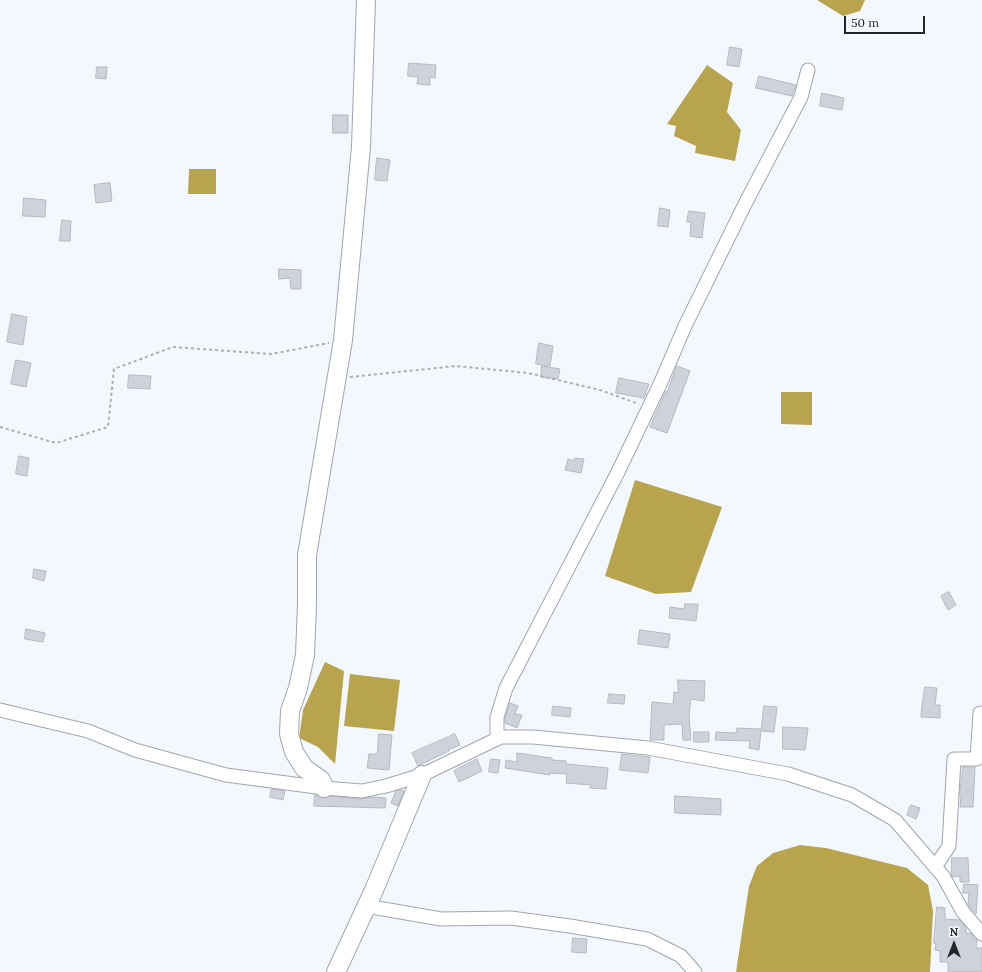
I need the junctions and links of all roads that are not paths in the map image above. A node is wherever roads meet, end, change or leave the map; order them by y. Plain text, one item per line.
1 (366, 0) edge
2 (808, 70) dead end
3 (0, 710) edge
4 (980, 713) dead end
5 (497, 739) junction
6 (422, 775) junction
7 (324, 788) junction
8 (935, 866) junction
9 (366, 906) junction
10 (982, 934) edge
11 (336, 972) edge
12 (695, 972) edge

1 - 7 street
2 - 5 street
3 - 7 street
4 - 8 street
5 - 6 street
5 - 8 street
6 - 7 street
6 - 9 street
8 - 10 street
9 - 11 street
9 - 12 street

